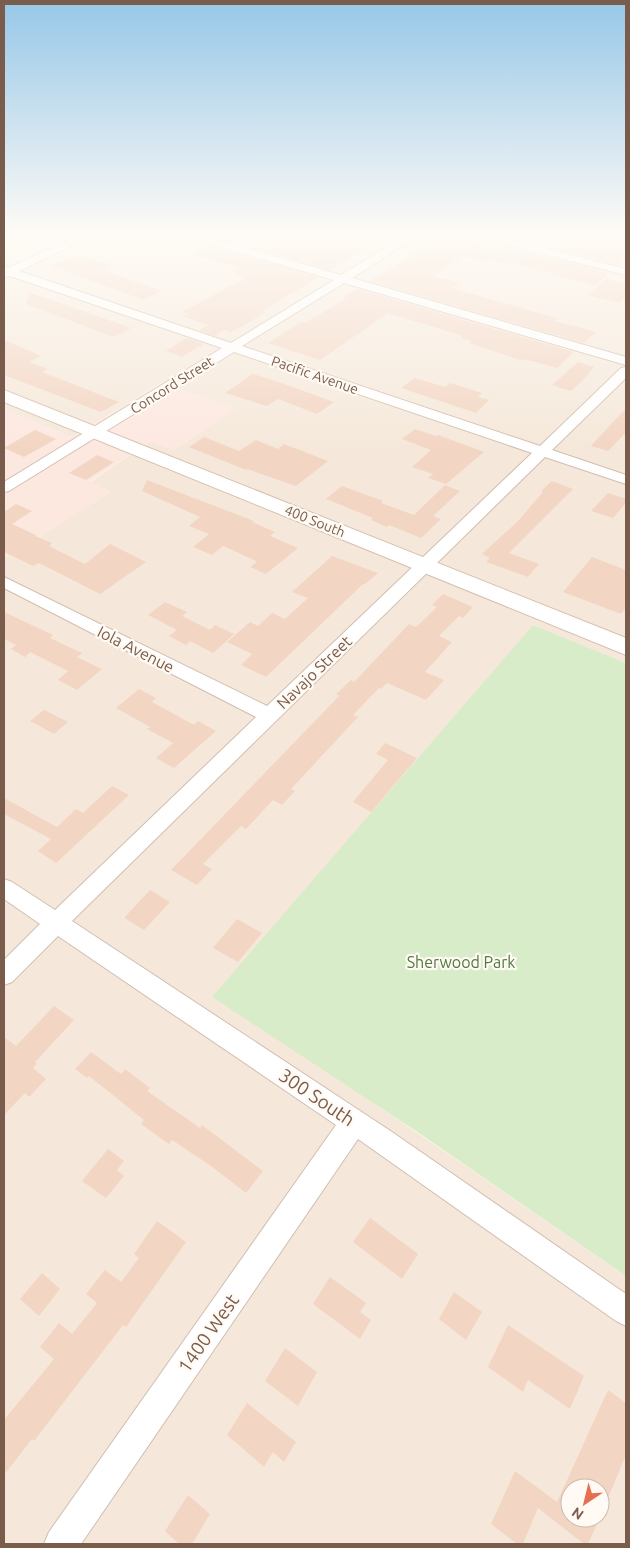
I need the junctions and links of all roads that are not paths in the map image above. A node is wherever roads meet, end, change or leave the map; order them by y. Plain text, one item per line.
1 (109, 306) edge
2 (299, 306) edge
3 (437, 306) edge
4 (232, 347) junction
5 (626, 361) edge
6 (626, 371) edge
7 (4, 396) edge
8 (94, 432) junction
9 (542, 452) junction
10 (626, 480) edge
11 (4, 488) edge
12 (424, 565) junction
13 (4, 582) edge
14 (626, 647) edge
15 (269, 715) junction
16 (4, 888) edge
17 (56, 923) junction
18 (4, 975) edge
19 (354, 1122) junction
20 (626, 1311) edge
21 (61, 1544) edge

1 - 4 street, Pacific Avenue
2 - 4 street, Concord Street
3 - 5 street
4 - 8 street, Concord Street
4 - 9 street, Pacific Avenue
6 - 9 street, Navajo Street
7 - 8 main road, 400 South
8 - 11 street, Concord Street
8 - 12 main road, 400 South
9 - 10 street, Pacific Avenue
9 - 12 street, Navajo Street
12 - 14 main road, 400 South
12 - 15 street, Navajo Street
13 - 15 street, Iola Avenue
15 - 17 street, Navajo Street
16 - 17 street, 300 South
17 - 18 street, Navajo Street
17 - 19 street, 300 South
19 - 20 street, 300 South
19 - 21 street, 1400 West

